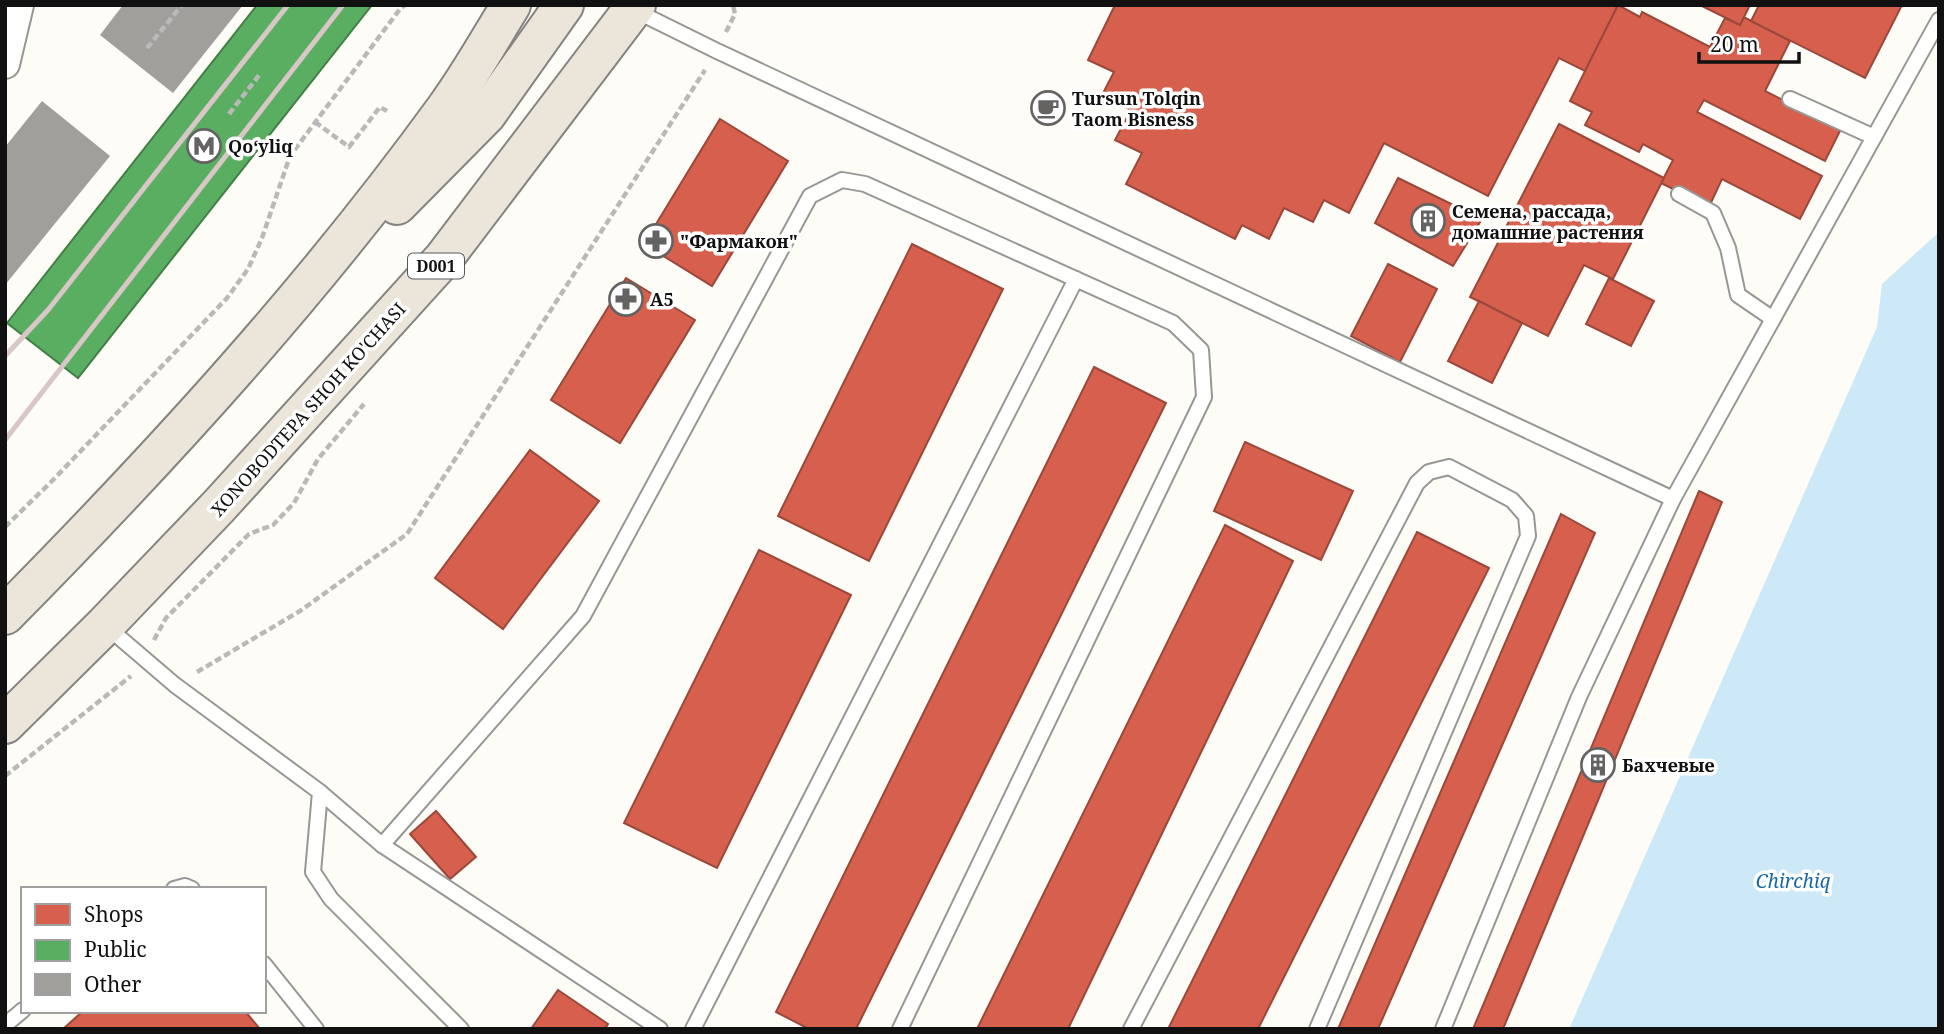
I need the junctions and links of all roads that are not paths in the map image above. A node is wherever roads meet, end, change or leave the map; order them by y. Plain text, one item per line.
1 (19, 5) edge
2 (512, 5) edge
3 (564, 5) edge
4 (635, 7) edge
5 (1939, 20) edge
6 (5, 64) edge
7 (1790, 99) dead end
8 (1874, 137) junction
9 (1679, 194) dead end
10 (1076, 279) junction
11 (1773, 319) junction
12 (251, 354) junction
13 (1673, 499) junction
14 (5, 615) edge
15 (105, 625) junction
16 (5, 724) edge
17 (320, 792) junction
18 (382, 845) junction
19 (266, 966) edge
20 (21, 1012) edge
21 (5, 1025) edge
22 (316, 1029) edge
23 (461, 1029) edge
24 (660, 1029) edge
25 (693, 1029) edge
26 (900, 1029) edge
27 (1131, 1029) edge
28 (1317, 1029) edge
29 (1443, 1029) edge

1 - 6 street
2 - 12 highway
3 - 12 highway
4 - 13 lane
4 - 15 highway, XONOBODTEPA SHOH KO'CHASI / D001
5 - 8 lane
7 - 8 lane
8 - 11 lane
9 - 11 lane
10 - 18 lane
10 - 25 lane
10 - 26 lane
11 - 13 lane
12 - 14 highway
13 - 29 lane
15 - 16 highway, XONOBODTEPA SHOH KO'CHASI / D001
15 - 17 lane
17 - 18 lane
17 - 23 lane
18 - 24 lane
19 - 22 lane
20 - 21 lane
27 - 28 lane

